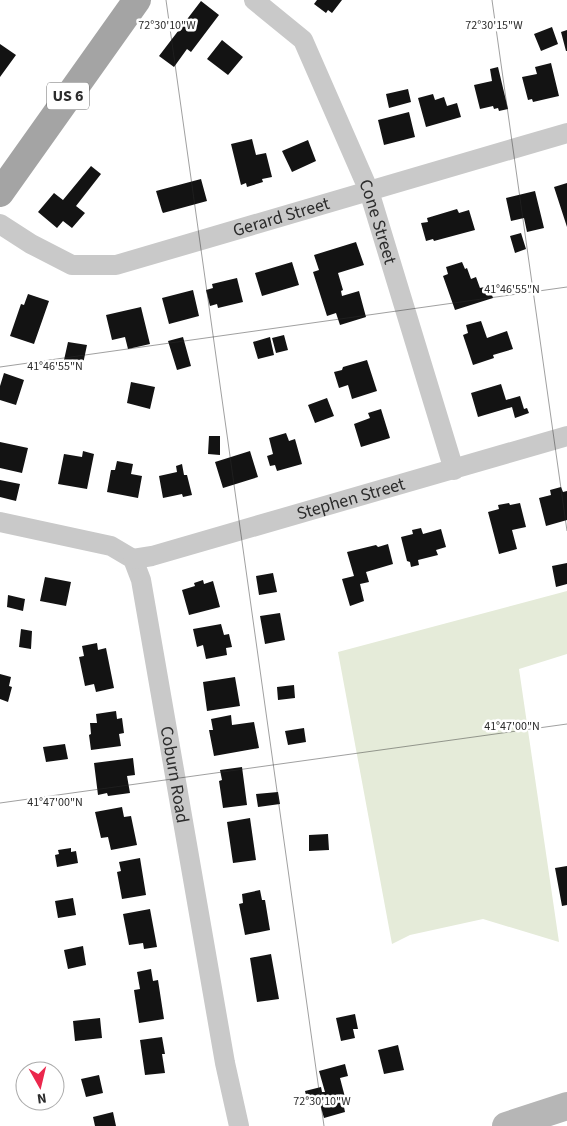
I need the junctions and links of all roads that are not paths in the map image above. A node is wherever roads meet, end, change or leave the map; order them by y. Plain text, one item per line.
1 (136, 0) edge
2 (254, 0) edge
3 (567, 133) edge
4 (369, 191) junction
5 (0, 193) edge
6 (0, 224) edge
7 (567, 436) edge
8 (454, 470) junction
9 (0, 522) edge
10 (133, 559) junction
11 (567, 1106) edge
12 (239, 1126) edge
13 (506, 1126) edge

1 - 5 main road, US 6
2 - 4 street, Cone Street
3 - 4 street, Gerard Street
4 - 6 street, Gerard Street
4 - 8 street, Cone Street
7 - 8 street, Stephen Street
8 - 10 street, Stephen Street
9 - 10 street
10 - 12 street, Coburn Road
11 - 13 main road

